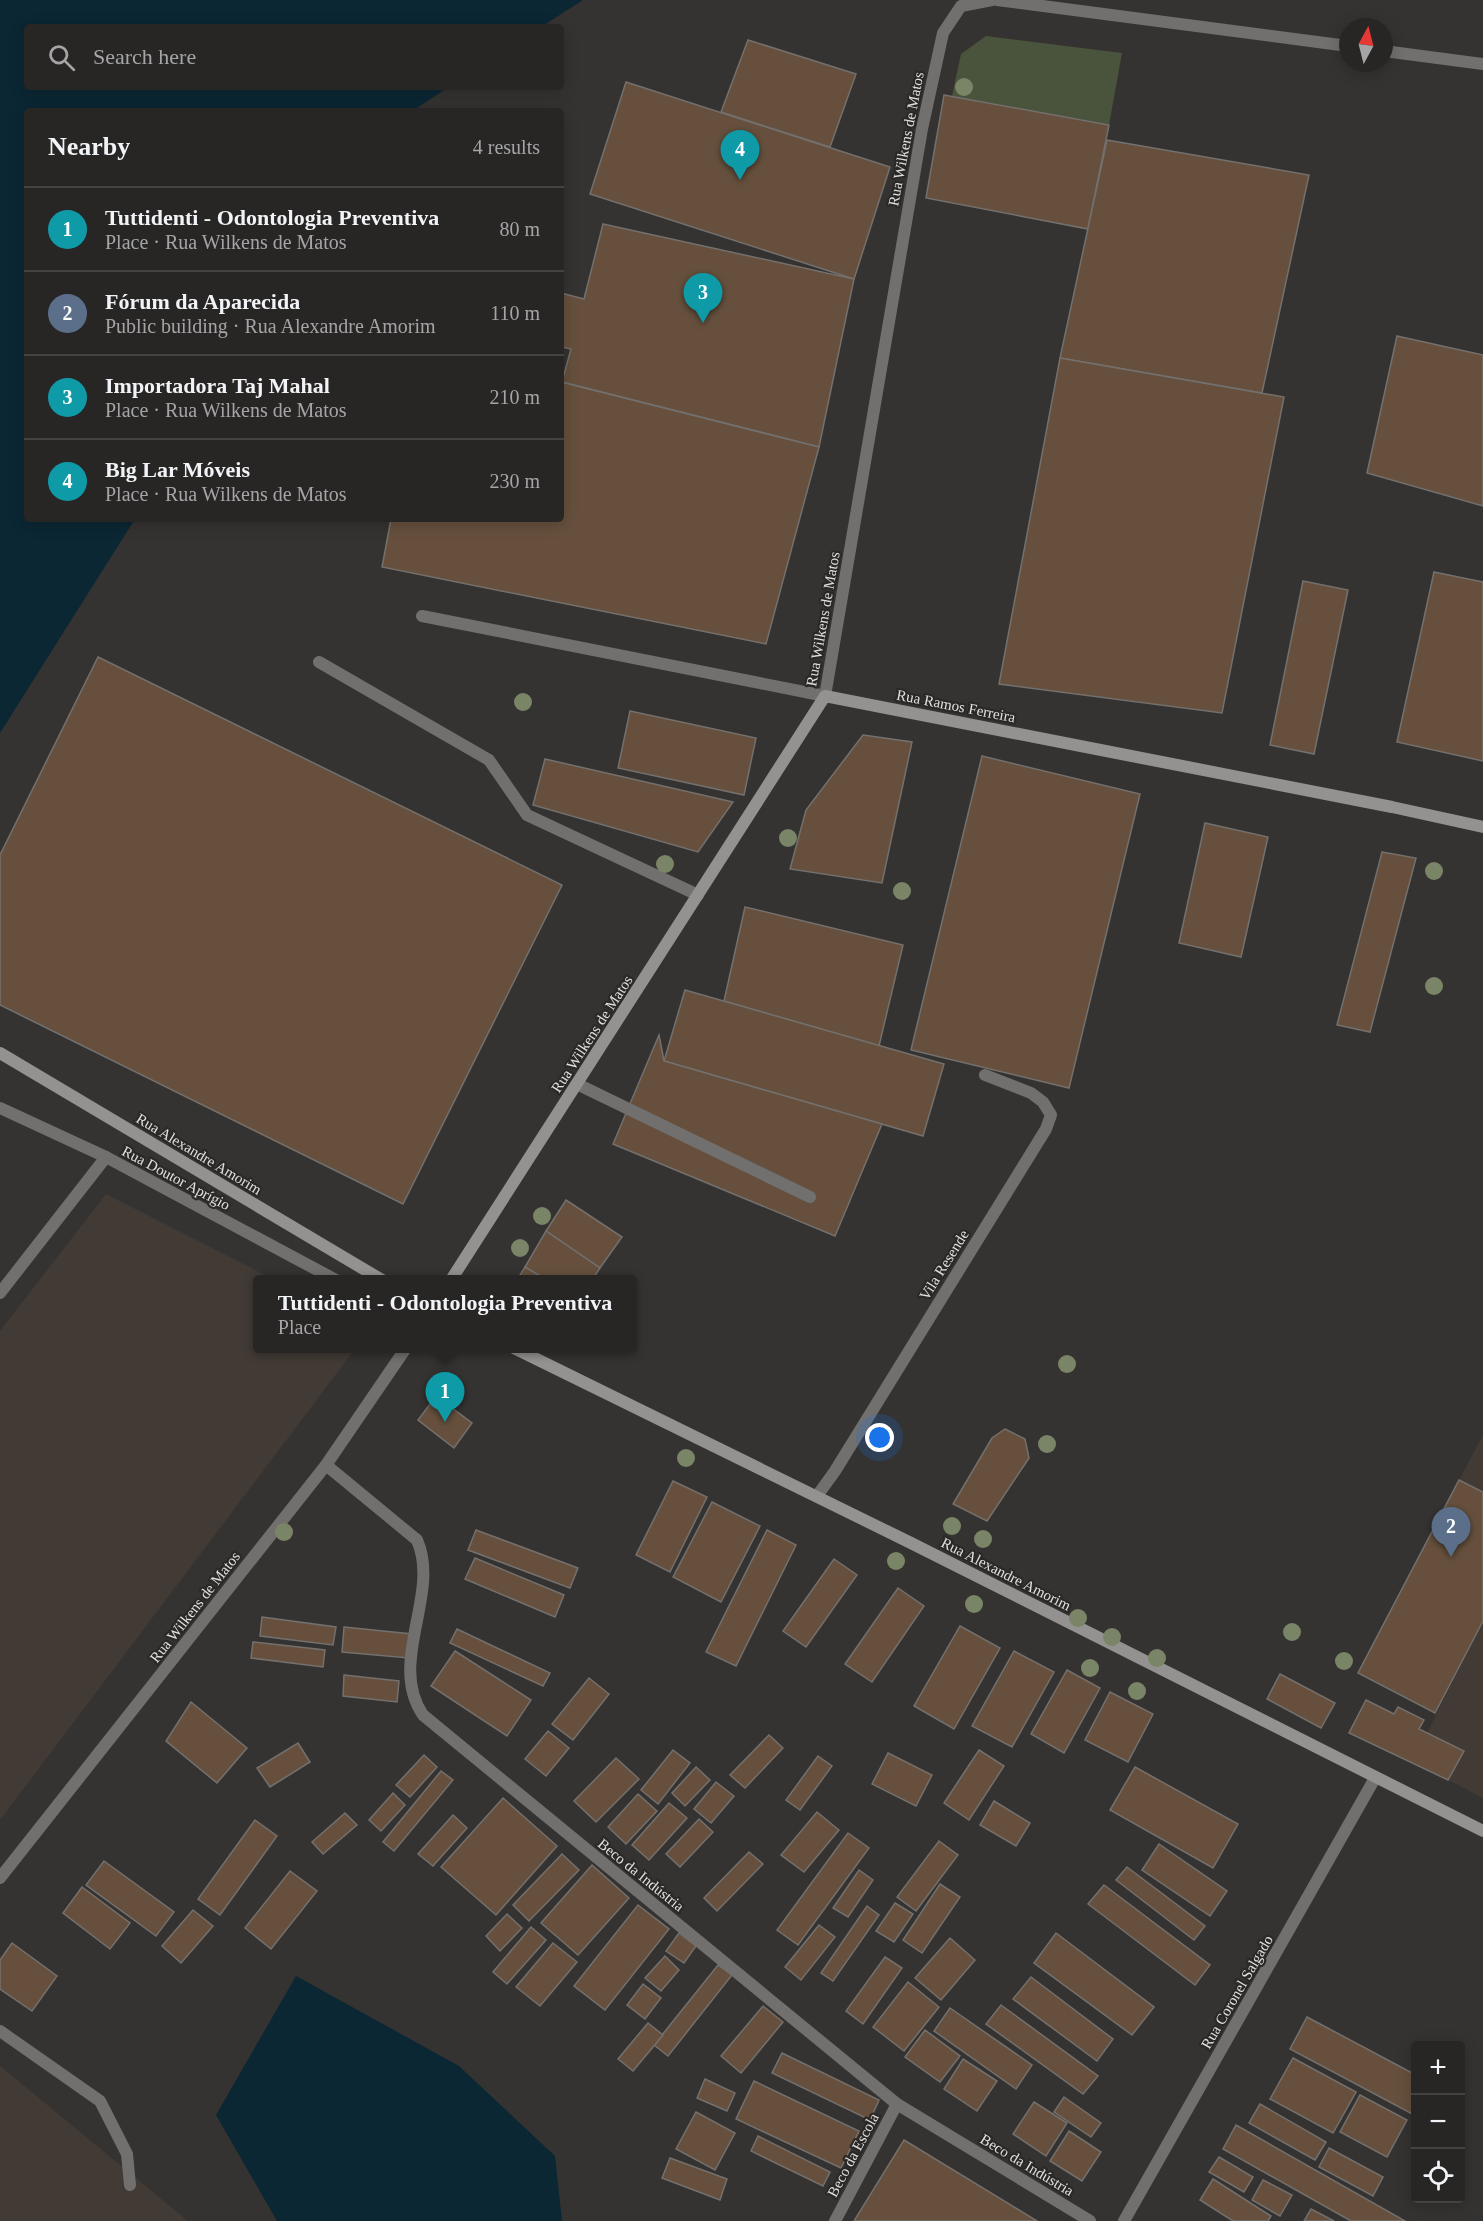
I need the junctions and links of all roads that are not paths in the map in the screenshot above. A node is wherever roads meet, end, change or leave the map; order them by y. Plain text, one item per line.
1 (992, 0) edge
2 (997, 0) edge
3 (964, 3) edge
4 (1339, 45) edge
5 (1393, 52) edge
6 (1483, 64) edge
7 (422, 616) dead end
8 (319, 662) dead end
9 (825, 696) junction
10 (1483, 827) edge
11 (698, 895) junction
12 (0, 1053) edge
13 (985, 1075) dead end
14 (578, 1084) junction
15 (0, 1108) edge
16 (106, 1157) junction
17 (810, 1197) dead end
18 (327, 1275) edge
19 (374, 1275) edge
20 (455, 1275) edge
21 (0, 1293) edge
22 (403, 1353) edge
23 (524, 1353) edge
24 (326, 1465) junction
25 (817, 1496) junction
26 (1376, 1778) junction
27 (1483, 1831) edge
28 (0, 1878) edge
29 (0, 2031) edge
30 (897, 2104) junction
31 (130, 2185) dead end
32 (835, 2221) edge
33 (1090, 2221) edge
34 (1124, 2221) edge

1 - 3 street, Rua Wilkens de Matos
2 - 4 street
3 - 9 street, Rua Wilkens de Matos
5 - 6 street
7 - 9 street, Rua Ramos Ferreira
8 - 11 street
9 - 10 street, Rua Ramos Ferreira
9 - 11 street, Rua Wilkens de Matos
11 - 14 street, Rua Wilkens de Matos
12 - 19 street, Rua Alexandre Amorim
13 - 25 street, Vila Resende
14 - 17 street
14 - 20 street, Rua Wilkens de Matos
15 - 16 street, Rua Doutor Aprígio
16 - 18 street, Rua Doutor Aprígio
16 - 21 street
22 - 24 street, Rua Wilkens de Matos
23 - 25 street, Rua Alexandre Amorim
24 - 28 street, Rua Wilkens de Matos
24 - 30 street, Beco da Indústria
25 - 26 street, Rua Alexandre Amorim
26 - 27 street, Rua Alexandre Amorim
26 - 34 street, Rua Coronel Salgado
29 - 31 street
30 - 32 street, Beco da Escola
30 - 33 street, Beco da Indústria

